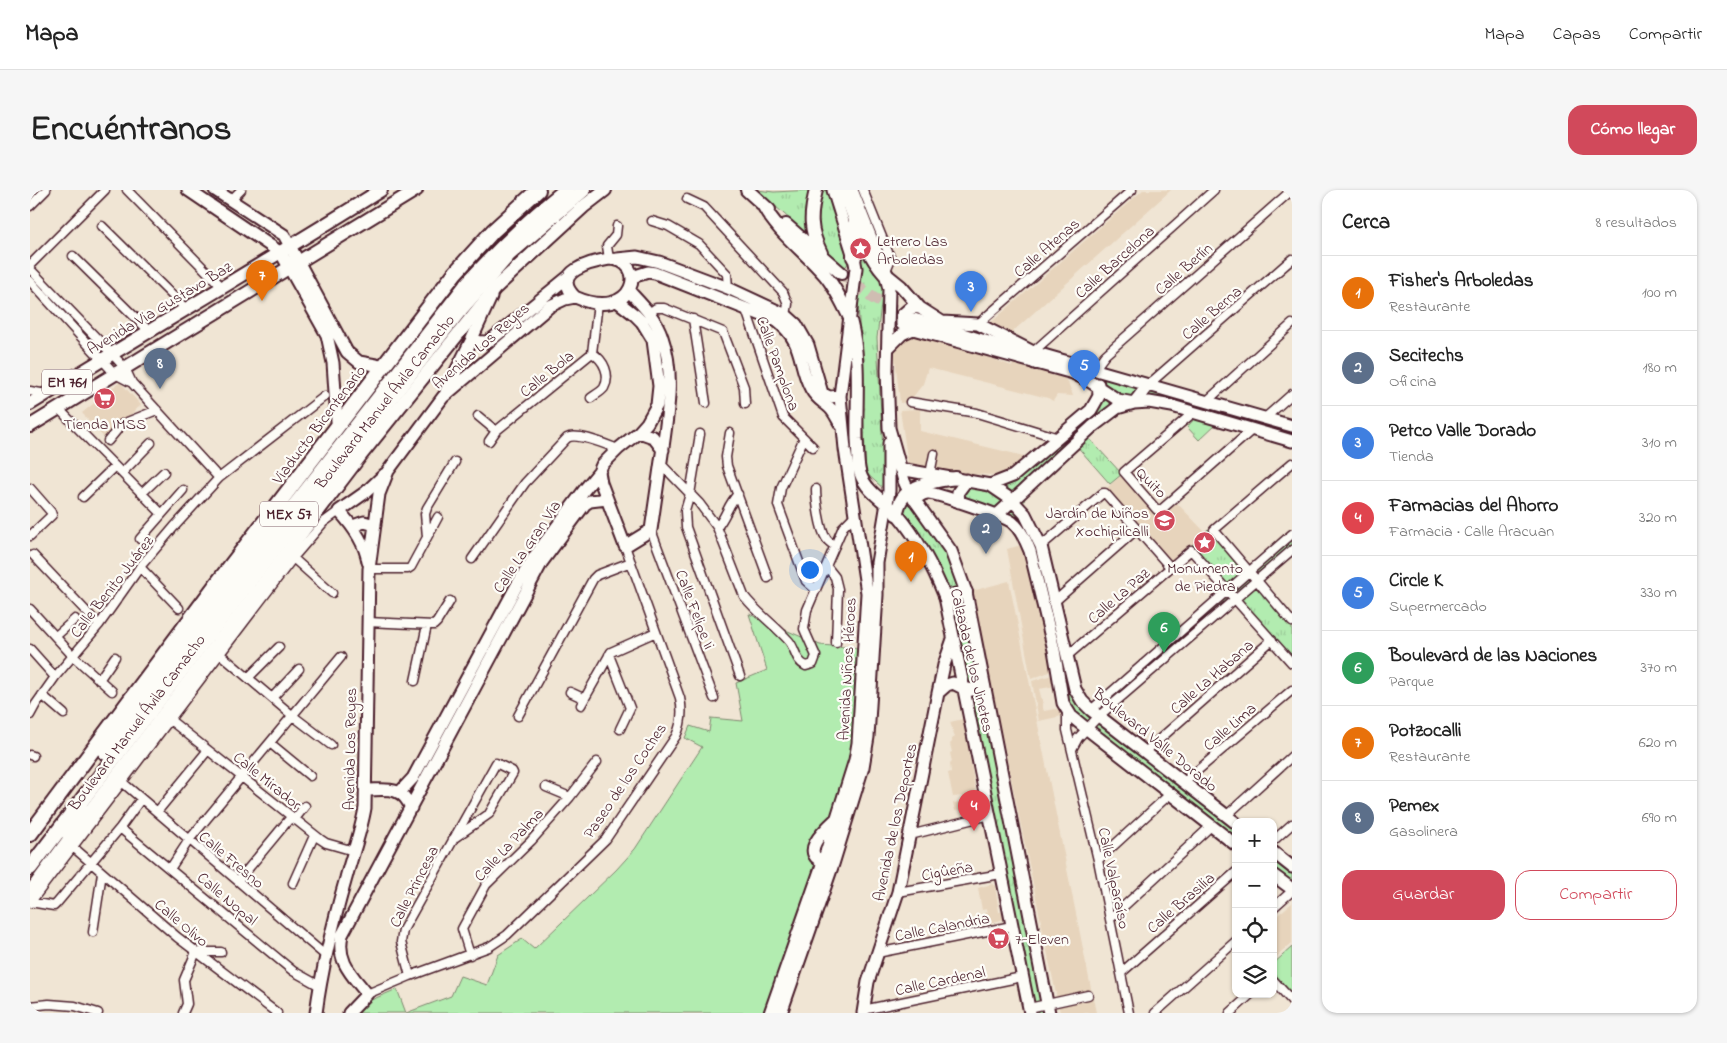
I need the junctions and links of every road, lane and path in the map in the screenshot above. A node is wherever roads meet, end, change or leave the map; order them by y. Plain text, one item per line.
1 (46, 190) edge
2 (105, 190) edge
3 (127, 190) edge
4 (188, 190) edge
5 (215, 190) edge
6 (241, 190) edge
7 (381, 190) edge
8 (416, 190) edge
9 (530, 190) edge
10 (538, 190) edge
11 (566, 190) edge
12 (583, 190) edge
13 (605, 190) edge
14 (747, 190) edge
15 (816, 190) edge
16 (833, 190) edge
17 (845, 190) edge
18 (852, 190) edge
19 (863, 190) edge
20 (1132, 190) edge
21 (1214, 190) edge
22 (1292, 190) edge
23 (686, 199) dead end
24 (231, 200) junction
25 (763, 205) junction
26 (30, 206) edge
27 (652, 221) dead end
28 (856, 221) junction
29 (102, 226) dead end
30 (617, 226) dead end
31 (286, 249) junction
32 (73, 256) dead end
33 (822, 256) junction
34 (854, 257) junction
35 (613, 259) junction
36 (1292, 259) edge
37 (295, 264) junction
38 (30, 267) edge
39 (840, 273) tunnel mouth
40 (885, 273) junction
41 (568, 277) junction
42 (632, 277) junction
43 (30, 280) edge
44 (222, 287) junction
45 (495, 288) junction
46 (728, 288) junction
47 (629, 291) junction
48 (575, 297) junction
49 (598, 302) junction
50 (617, 302) junction
51 (745, 307) junction
52 (920, 308) junction
53 (186, 309) junction
54 (649, 313) junction
55 (786, 314) junction
56 (849, 316) junction
57 (694, 319) junction
58 (912, 324) junction
59 (978, 324) junction
60 (1292, 324) edge
61 (149, 331) junction
62 (471, 342) junction
63 (888, 348) junction
64 (592, 353) junction
65 (108, 357) junction
66 (1034, 357) junction
67 (376, 365) junction
68 (1097, 369) junction
69 (120, 371) junction
70 (1148, 385) junction
71 (1098, 388) junction
72 (30, 391) edge
73 (46, 394) junction
74 (1292, 394) edge
75 (325, 396) dead end
76 (443, 397) junction
77 (591, 398) dead end
78 (832, 399) junction
79 (1207, 401) junction
80 (910, 402) dead end
81 (706, 403) dead end
82 (1134, 403) junction
83 (30, 404) edge
84 (745, 404) dead end
85 (58, 408) junction
86 (157, 410) junction
87 (1194, 412) junction
88 (478, 416) dead end
89 (1265, 418) junction
90 (337, 421) junction
91 (30, 426) edge
92 (1292, 426) edge
93 (888, 428) junction
94 (1252, 429) junction
95 (496, 431) junction
96 (639, 432) junction
97 (730, 433) dead end
98 (700, 434) dead end
99 (804, 438) junction
100 (1059, 438) junction
101 (108, 441) dead end
102 (488, 441) dead end
103 (1292, 441) edge
104 (151, 443) dead end
105 (813, 447) dead end
106 (618, 449) junction
107 (663, 450) junction
108 (934, 454) dead end
109 (455, 462) dead end
110 (1292, 463) edge
111 (661, 464) junction
112 (115, 466) junction
113 (900, 469) junction
114 (388, 471) junction
115 (164, 472) dead end
116 (599, 472) junction
117 (122, 473) junction
118 (930, 474) junction
119 (219, 478) junction
120 (961, 479) junction
121 (990, 485) junction
122 (30, 488) edge
123 (1028, 488) junction
124 (816, 489) dead end
125 (183, 490) dead end
126 (142, 493) junction
127 (690, 494) junction
128 (738, 494) junction
129 (83, 496) dead end
130 (912, 496) junction
131 (607, 499) junction
132 (1012, 500) junction
133 (959, 502) junction
134 (892, 509) junction
135 (339, 511) junction
136 (162, 514) junction
137 (998, 514) junction
138 (1025, 514) junction
139 (438, 517) dead end
140 (856, 519) junction
141 (375, 525) junction
142 (353, 526) junction
143 (718, 527) junction
144 (1136, 530) junction
145 (646, 533) junction
146 (620, 534) junction
147 (1292, 534) edge
148 (30, 536) edge
149 (426, 536) junction
150 (140, 538) dead end
151 (858, 538) junction
152 (880, 538) junction
153 (625, 546) junction
154 (835, 546) junction
155 (1041, 546) junction
156 (1292, 550) edge
157 (33, 555) dead end
158 (293, 558) junction
159 (472, 559) dead end
160 (631, 562) junction
161 (827, 567) junction
162 (140, 568) junction
163 (1170, 568) junction
164 (369, 569) junction
165 (1250, 571) junction
166 (768, 578) dead end
167 (1258, 580) junction
168 (1227, 589) junction
169 (816, 590) junction
170 (966, 592) junction
171 (332, 593) dead end
172 (945, 597) junction
173 (1236, 599) junction
174 (450, 601) dead end
175 (1054, 602) junction
176 (179, 608) dead end
177 (30, 609) edge
178 (75, 619) dead end
179 (367, 622) junction
180 (1292, 622) edge
181 (99, 625) junction
182 (426, 625) junction
183 (656, 632) junction
184 (56, 636) junction
185 (954, 638) junction
186 (1272, 640) junction
187 (836, 644) dead end
188 (279, 647) dead end
189 (30, 649) edge
190 (220, 654) junction
191 (609, 655) junction
192 (74, 656) junction
193 (1067, 656) junction
194 (115, 657) dead end
195 (341, 657) dead end
196 (1292, 663) edge
197 (300, 669) dead end
198 (740, 676) dead end
199 (55, 677) junction
200 (248, 678) junction
201 (99, 680) junction
202 (415, 680) dead end
203 (984, 687) junction
204 (965, 689) junction
205 (1075, 689) junction
206 (1292, 690) edge
207 (112, 691) dead end
208 (570, 692) dead end
209 (1060, 692) junction
210 (938, 693) junction
211 (42, 695) junction
212 (272, 698) junction
213 (714, 698) dead end
214 (1068, 712) junction
215 (1095, 713) junction
216 (64, 714) dead end
217 (30, 715) edge
218 (293, 716) junction
219 (518, 716) dead end
220 (170, 720) junction
221 (620, 729) dead end
222 (1087, 729) junction
223 (270, 743) junction
224 (331, 745) dead end
225 (1072, 749) junction
226 (208, 750) junction
227 (1145, 752) junction
228 (1292, 756) edge
229 (597, 762) dead end
230 (310, 776) dead end
231 (242, 777) junction
232 (122, 782) junction
233 (1184, 782) junction
234 (546, 787) dead end
235 (366, 790) junction
236 (400, 792) junction
237 (1170, 794) junction
238 (570, 797) junction
239 (141, 799) junction
240 (304, 806) dead end
241 (411, 808) junction
242 (89, 812) junction
243 (157, 812) junction
244 (990, 815) junction
245 (1226, 816) edge
246 (292, 818) junction
247 (30, 823) edge
248 (1208, 824) junction
249 (1292, 824) edge
250 (120, 828) junction
251 (30, 834) edge
252 (910, 834) junction
253 (314, 836) junction
254 (1277, 837) edge
255 (453, 839) junction
256 (189, 840) junction
257 (1232, 840) edge
258 (47, 846) junction
259 (73, 847) junction
260 (354, 851) junction
261 (30, 854) edge
262 (1277, 855) edge
263 (1098, 860) junction
264 (91, 863) junction
265 (828, 863) junction
266 (1292, 867) edge
267 (30, 868) edge
268 (170, 869) junction
269 (102, 873) junction
270 (1002, 874) junction
271 (1232, 876) edge
272 (1277, 878) edge
273 (238, 881) junction
274 (293, 883) dead end
275 (1292, 891) edge
276 (30, 892) edge
277 (898, 892) junction
278 (30, 903) edge
279 (1277, 904) edge
280 (1110, 919) junction
281 (1012, 926) junction
282 (93, 932) dead end
283 (1232, 945) edge
284 (196, 952) junction
285 (220, 952) dead end
286 (878, 953) junction
287 (470, 955) junction
288 (326, 956) junction
289 (1121, 973) junction
290 (410, 976) junction
291 (1022, 977) junction
292 (1277, 984) edge
293 (320, 986) junction
294 (366, 994) junction
295 (1088, 995) dead end
296 (1246, 998) edge
297 (1292, 1001) edge
298 (30, 1006) edge
299 (1048, 1008) edge
300 (1029, 1010) edge
301 (863, 1012) edge
302 (98, 1013) edge
303 (183, 1013) edge
304 (277, 1013) edge
305 (316, 1013) edge
306 (349, 1013) edge
307 (770, 1013) edge
308 (781, 1013) edge
309 (1129, 1013) edge
310 (1155, 1013) edge
311 (1230, 1013) edge

1 - 26 street
2 - 38 street
3 - 44 street
4 - 31 street
5 - 24 street
6 - 24 street
7 - 31 main road, Avenida Via Gustavo Baz
8 - 37 main road
9 - 67 main road, Boulevard Manuel Ávila Camacho
10 - 251 highway, Viaducto Bicentenario
11 - 261 highway, Boulevard Manuel Ávila Camacho / MEX 57
12 - 258 highway, Boulevard Manuel Ávila Camacho / MEX 57
13 - 45 main road, Boulevard Manuel Ávila Camacho
14 - 25 main road
15 - 33 main road
16 - 34 street, Calzada de los Jinetes
17 - 28 highway
18 - 40 street, Calzada de los Jinetes
19 - 40 street
20 - 59 street, Calle Atenas
21 - 66 street, Calle Barcelona
22 - 68 street, Calle Berlín
23 - 55 street
24 - 31 street
25 - 33 main road
25 - 56 main road
27 - 46 street
28 - 34 highway
28 - 40 highway
29 - 53 street
30 - 35 street
31 - 37 street
31 - 44 main road, Avenida Via Gustavo Baz
32 - 61 street
33 - 39 main road
34 - 56 street, Calzada de los Jinetes
35 - 41 street
35 - 42 street
35 - 46 street
36 - 70 street, Calle Berna
37 - 67 street
37 - 69 main road
37 - 90 street
38 - 65 street
40 - 52 street
40 - 63 street, Calzada de los Jinetes
41 - 48 street
41 - 62 street, Avenida Los Reyes
42 - 47 street
42 - 51 street
43 - 65 street
44 - 53 main road, Avenida Via Gustavo Baz
45 - 62 street
45 - 242 main road, Boulevard Manuel Ávila Camacho
46 - 55 street
47 - 50 street
47 - 54 street
48 - 49 street
48 - 76 street, Avenida Los Reyes
49 - 50 street
49 - 64 street, Calle Bola
50 - 96 street, Calle La Gran Vía
51 - 78 street
51 - 99 street, Calle Pamplona
52 - 58 street
52 - 59 street
53 - 61 main road, Avenida Via Gustavo Baz
54 - 57 street
54 - 107 street
55 - 78 street
56 - 78 street, Avenida Niños Héroes
56 - 134 street, Calzada de los Jinetes
57 - 81 street
57 - 84 street
58 - 63 street
58 - 66 main road
59 - 66 street
60 - 79 street
61 - 65 main road, Avenida Via Gustavo Baz
62 - 76 street
63 - 93 street, Calzada de los Jinetes
64 - 77 street
64 - 95 street, Calle Bola
65 - 69 street
65 - 73 main road, Avenida Via Gustavo Baz / EM 761
66 - 68 street
66 - 71 street
67 - 90 main road, Boulevard Manuel Ávila Camacho
68 - 70 street
68 - 71 street
69 - 85 main road, EM 761
69 - 86 street
70 - 79 street
70 - 82 street
71 - 82 street
71 - 100 street
72 - 73 street
73 - 83 main road, Avenida Via Gustavo Baz / EM 761
74 - 89 street
75 - 119 street, Calle Benito Juárez
76 - 114 street, Avenida Los Reyes
78 - 140 street, Avenida Niños Héroes
79 - 89 street
80 - 100 street
82 - 87 street
82 - 123 street
85 - 91 main road, EM 761
85 - 112 street
86 - 101 street
86 - 119 street
87 - 94 street
87 - 94 street, Quito
88 - 95 street
89 - 92 street
90 - 247 main road, Boulevard Manuel Ávila Camacho
93 - 113 street, Calzada de los Jinetes
93 - 134 street, Avenida Niños Héroes
94 - 103 street
95 - 102 street, Calle Bola
96 - 106 street, Calle La Gran Vía
96 - 107 street
97 - 128 street
98 - 127 street
99 - 105 street, Calle Pamplona
99 - 169 street
100 - 121 street
104 - 117 street
106 - 116 street, Calle La Gran Vía
106 - 159 street
107 - 111 street
108 - 118 street
109 - 149 street
110 - 165 street
111 - 127 street
111 - 145 street
112 - 117 street
112 - 129 street
113 - 118 street, Boulevard Valle Dorado
113 - 130 street, Calzada de los Jinetes
114 - 135 street, Boulevard Manuel Ávila Camacho
114 - 141 street, Avenida Los Reyes
115 - 126 street
116 - 131 street, Paseo de los Coches
116 - 236 street, Calle La Gran Vía
117 - 126 street
118 - 120 street, Boulevard Valle Dorado
119 - 162 street, Calle Benito Juárez
120 - 121 street, Boulevard Valle Dorado
120 - 130 main road
120 - 133 street
121 - 132 street, Boulevard Valle Dorado
122 - 148 street
123 - 132 street
123 - 138 street
124 - 154 street
125 - 136 street
126 - 136 street
127 - 143 street
127 - 198 street
128 - 143 street
128 - 166 street
130 - 133 street, Boulevard Valle Dorado
130 - 134 main road
130 - 170 street, Calzada de los Jinetes
131 - 146 street, Paseo de los Coches
131 - 241 street, Calle La Gran Vía
132 - 137 street
132 - 138 street, Boulevard Valle Dorado
133 - 137 street, Boulevard Valle Dorado
134 - 152 street, Avenida Niños Héroes
134 - 172 street, Calzada de los Jinetes
135 - 142 street, Avenida Los Reyes
135 - 158 street, Boulevard Manuel Ávila Camacho
136 - 150 street
137 - 209 street, Boulevard Valle Dorado
138 - 155 street, Boulevard Valle Dorado
139 - 149 street
140 - 151 street, Avenida Niños Héroes
140 - 154 street
141 - 142 street
141 - 164 street, Avenida Los Reyes
142 - 164 street, Avenida Los Reyes
143 - 169 street
144 - 155 street
144 - 163 street
144 - 175 street
145 - 146 street
145 - 153 street
145 - 213 street, Calle Felipe Ii
146 - 153 street, Paseo de los Coches
147 - 165 street
149 - 164 street
151 - 152 street
151 - 265 street, Avenida Niños Héroes
152 - 265 street, Avenida Niños Héroes
153 - 160 street, Paseo de los Coches
154 - 161 street
155 - 175 street, Boulevard Valle Dorado
156 - 167 street
157 - 181 street
158 - 171 street
158 - 190 street, Boulevard Manuel Ávila Camacho
160 - 183 street, Paseo de los Coches
160 - 219 street
161 - 169 street
161 - 187 street
162 - 176 street
162 - 181 street, Calle Benito Juárez
163 - 168 street, Calle La Paz
163 - 193 street, Calle La Paz
164 - 179 street, Avenida Los Reyes
165 - 167 street
165 - 168 street
167 - 173 street
167 - 180 street
168 - 173 street
168 - 215 street
170 - 172 main road
170 - 203 street, Calzada de los Jinetes
172 - 185 street, Calzada de los Jinetes
173 - 186 street
173 - 215 street
174 - 182 street
175 - 193 street, Boulevard Valle Dorado
177 - 184 street
178 - 184 street
179 - 182 street
179 - 235 street, Avenida Los Reyes
181 - 192 street, Calle Benito Juárez
182 - 202 street
183 - 191 street
183 - 287 street, Paseo de los Coches
184 - 192 street
185 - 204 street, Calzada de los Jinetes
185 - 210 street, Avenida de los Deportes
186 - 196 street
186 - 227 street, Calle La Habana
188 - 200 street
189 - 199 street
190 - 200 street
190 - 220 street, Boulevard Manuel Ávila Camacho
191 - 208 street
191 - 221 street
192 - 199 street, Calle Benito Juárez
192 - 201 street
193 - 205 street, Boulevard Valle Dorado
194 - 201 street
195 - 218 street
197 - 212 street
199 - 211 street, Calle Benito Juárez
200 - 212 street
201 - 207 street
203 - 204 main road
203 - 299 street, Calzada de los Jinetes
204 - 210 street
204 - 244 street, Calzada de los Jinetes
205 - 209 street
205 - 215 street, Boulevard Valle Dorado
206 - 233 street, Calle Lima
209 - 214 street, Boulevard Valle Dorado
210 - 252 street, Avenida de los Deportes
211 - 216 street
211 - 217 street, Calle Benito Juárez
212 - 218 street
214 - 222 street, Boulevard Valle Dorado
214 - 225 street, Calle Valparaíso
215 - 222 street
215 - 227 street, Boulevard Valle Dorado
218 - 223 street
218 - 224 street
220 - 226 street, Calle Mirador
220 - 232 street, Boulevard Manuel Ávila Camacho
222 - 225 street
222 - 237 street, Boulevard Valle Dorado
223 - 230 street
223 - 231 street
225 - 263 street, Calle Valparaíso
226 - 231 street, Calle Mirador
226 - 243 street
227 - 233 street, Boulevard Valle Dorado
228 - 245 street
229 - 238 street, Calle La Palma
231 - 246 street, Calle Mirador
231 - 256 street
232 - 239 street, Calle Fresno
232 - 259 street, Boulevard Manuel Ávila Camacho
233 - 245 street, Boulevard Valle Dorado
234 - 238 street
235 - 236 street
235 - 260 street, Avenida Los Reyes
236 - 241 street
237 - 248 street, Boulevard Valle Dorado
237 - 263 street
238 - 287 street, Calle La Palma
239 - 243 street, Calle Fresno
239 - 250 street
240 - 246 street
241 - 294 street, Calle La Gran Vía
242 - 258 highway
242 - 276 main road, Boulevard Manuel Ávila Camacho
243 - 256 street, Calle Fresno
244 - 252 street
244 - 270 street, Calzada de los Jinetes
245 - 248 street
246 - 253 street, Calle Mirador
246 - 273 street
248 - 257 street, Boulevard Valle Dorado
248 - 280 street
249 - 254 street
250 - 264 street
250 - 268 street, Calle Nopal
252 - 277 street, Avenida de los Deportes
253 - 260 street, Calle Mirador
253 - 274 street
255 - 255 street, Calle Princesa
255 - 290 street, Calle Princesa
256 - 268 street
256 - 273 street, Calle Fresno
258 - 267 highway, Boulevard Manuel Ávila Camacho / MEX 57
259 - 264 street, Calle Olivo
259 - 278 street, Boulevard Manuel Ávila Camacho
260 - 288 street, Avenida Los Reyes
262 - 266 street
263 - 280 street, Calle Valparaíso
264 - 269 street, Calle Olivo
264 - 278 street
265 - 307 street, Avenida Niños Héroes
265 - 308 street, Avenida Niños Héroes
268 - 293 street, Calle Nopal
269 - 282 street
269 - 284 street, Calle Olivo
270 - 277 street, Cigûeña
270 - 281 street, Calzada de los Jinetes
271 - 289 street, Calle Brasilia
272 - 275 street
273 - 288 street, Calle Fresno
275 - 279 street
277 - 286 street, Avenida de los Deportes
280 - 289 street, Calle Valparaíso
281 - 286 street, Calle Calandria
281 - 291 street, Calzada de los Jinetes
283 - 310 street
284 - 285 street
284 - 303 street
284 - 304 street, Calle Olivo
286 - 301 street, Avenida de los Deportes
287 - 290 street, Paseo de los Coches
288 - 293 street, Avenida Los Reyes
289 - 309 street, Calle Valparaíso
290 - 294 street, Paseo de los Coches
291 - 300 street, Calzada de los Jinetes
291 - 301 street, Calle Cardenal
292 - 297 street
293 - 305 street, Avenida Los Reyes
294 - 306 street, Paseo de los Coches
295 - 299 street
296 - 311 street
298 - 302 street
299 - 300 street

